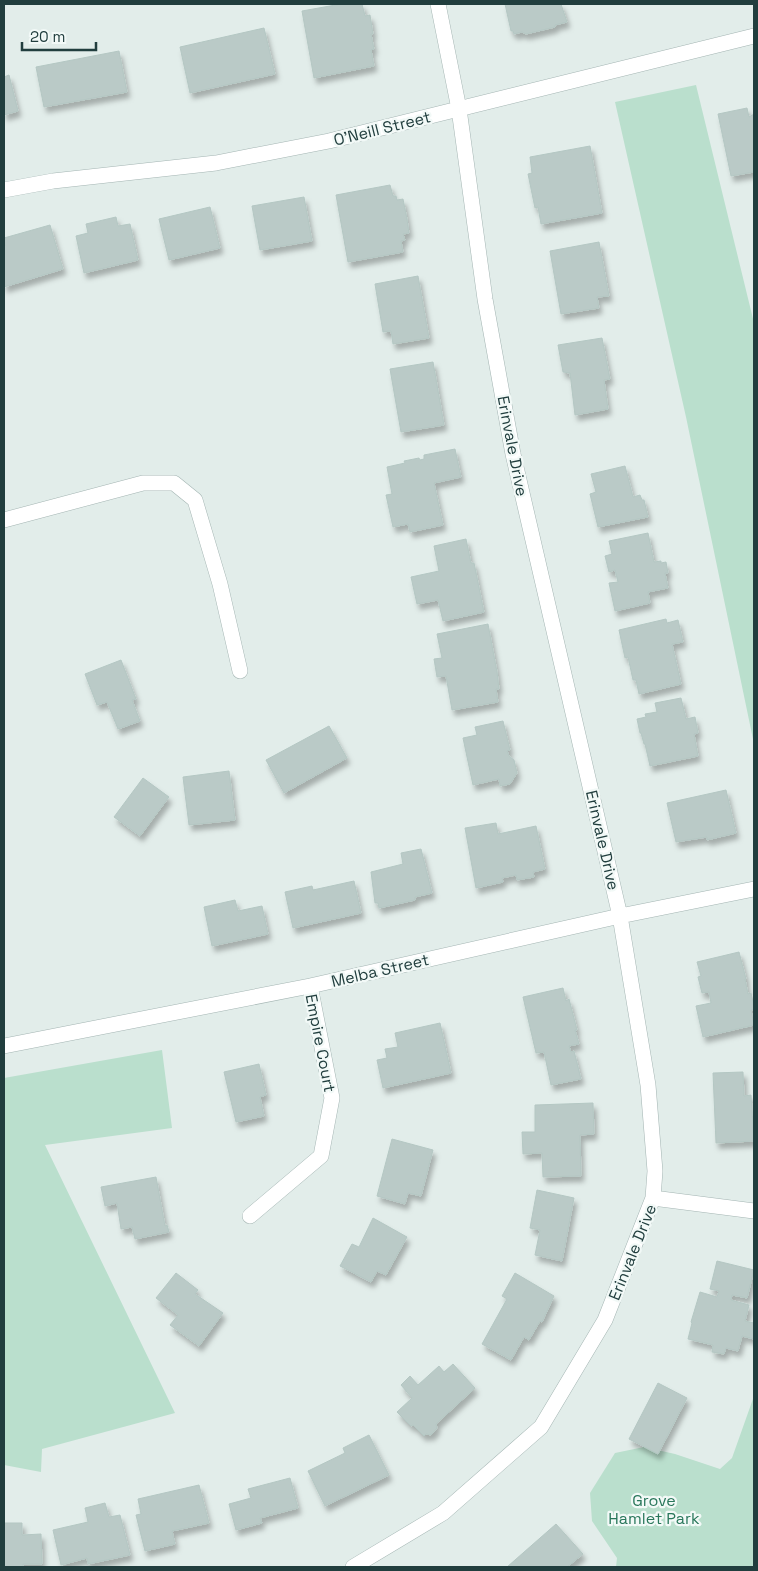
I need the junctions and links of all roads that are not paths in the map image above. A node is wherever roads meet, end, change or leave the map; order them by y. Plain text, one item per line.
1 (438, 4) edge
2 (754, 36) edge
3 (459, 109) junction
4 (4, 190) edge
5 (4, 520) edge
6 (240, 671) dead end
7 (754, 889) edge
8 (620, 916) junction
9 (310, 986) junction
10 (4, 1046) edge
11 (654, 1198) junction
12 (754, 1211) edge
13 (250, 1216) dead end
14 (353, 1567) edge

1 - 3 street, Erinvale Drive
2 - 3 street, O'Neill Street
3 - 4 street, O'Neill Street
3 - 8 street, Erinvale Drive
5 - 6 street
7 - 8 street, Melba Street
8 - 9 street, Melba Street
8 - 11 street, Erinvale Drive
9 - 10 street, Melba Street
9 - 13 street, Empire Court
11 - 12 street
11 - 14 street, Erinvale Drive

